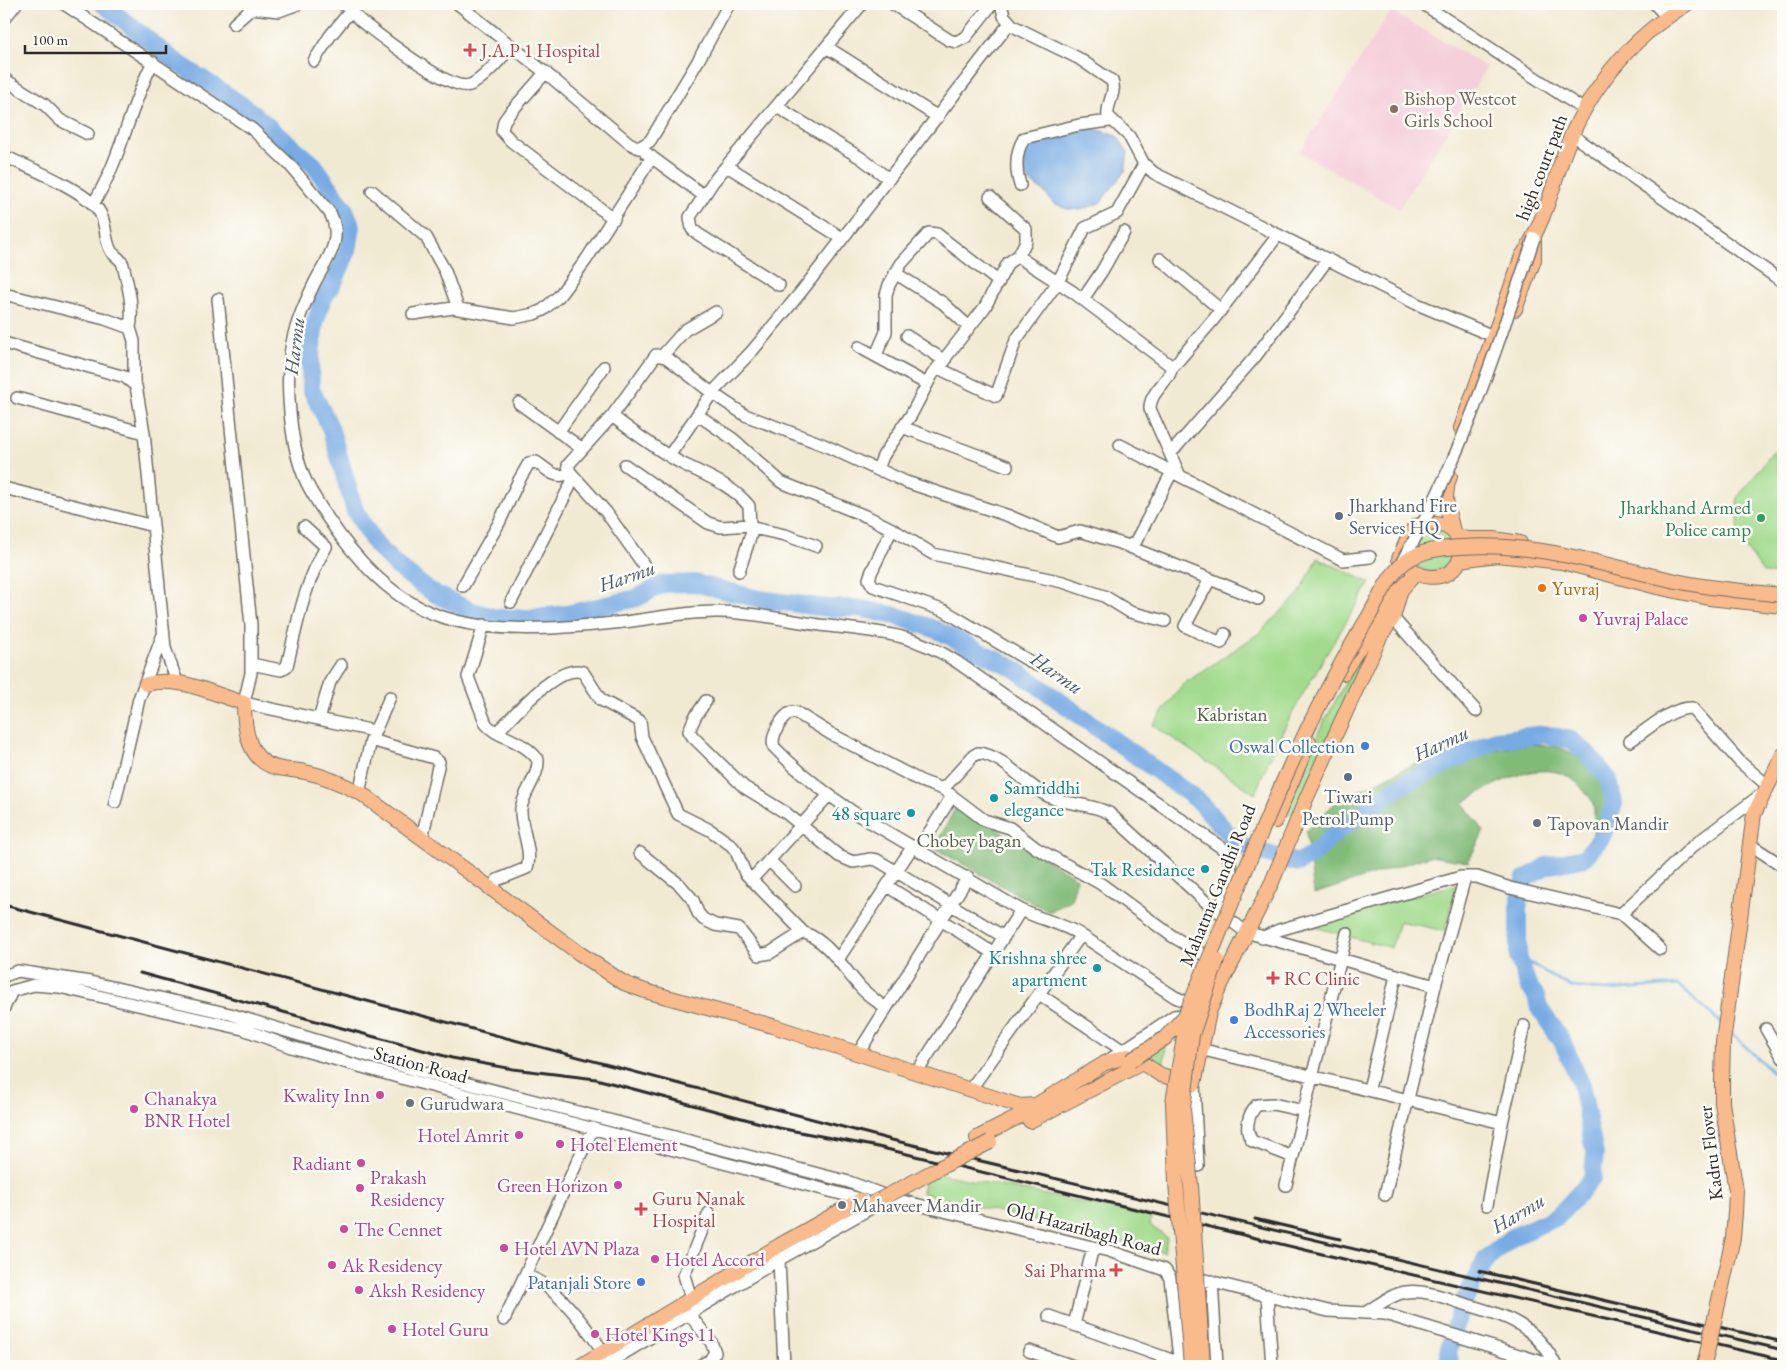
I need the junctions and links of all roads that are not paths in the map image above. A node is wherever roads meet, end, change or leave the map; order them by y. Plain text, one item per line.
1 (16, 4) edge
2 (64, 4) edge
3 (298, 4) edge
4 (458, 4) edge
5 (729, 4) edge
6 (862, 4) edge
7 (893, 4) edge
8 (992, 4) edge
9 (1001, 4) edge
10 (1655, 4) edge
11 (1687, 4) edge
12 (1429, 5) edge
13 (350, 6) edge
14 (1666, 16) junction
15 (4, 19) edge
16 (234, 24) dead end
17 (1009, 24) junction
18 (512, 46) junction
19 (828, 48) junction
20 (314, 60) dead end
21 (153, 62) junction
22 (546, 72) junction
23 (4, 79) edge
24 (777, 106) junction
25 (1583, 109) junction
26 (938, 117) junction
27 (1110, 121) junction
28 (88, 134) dead end
29 (1572, 135) junction
30 (639, 148) junction
31 (4, 156) edge
32 (652, 157) junction
33 (1144, 164) junction
34 (727, 166) junction
35 (889, 179) junction
36 (1020, 185) dead end
37 (372, 191) dead end
38 (703, 195) junction
39 (990, 197) dead end
40 (93, 204) junction
41 (614, 219) junction
42 (1124, 232) dead end
43 (1278, 235) junction
44 (842, 238) junction
45 (1534, 238) junction
46 (1019, 255) junction
47 (1160, 258) dead end
48 (1328, 259) junction
49 (895, 273) junction
50 (999, 282) junction
51 (1058, 282) junction
52 (1783, 282) edge
53 (779, 286) dead end
54 (4, 294) edge
55 (218, 299) dead end
56 (1082, 299) junction
57 (458, 308) junction
58 (1221, 310) junction
59 (716, 312) dead end
60 (413, 314) dead end
61 (969, 327) junction
62 (130, 328) junction
63 (907, 336) dead end
64 (1493, 336) junction
65 (4, 342) edge
66 (859, 346) dead end
67 (663, 355) junction
68 (876, 355) junction
69 (941, 364) junction
70 (604, 367) dead end
71 (1172, 368) junction
72 (134, 382) junction
73 (927, 384) junction
74 (712, 393) junction
75 (17, 398) dead end
76 (519, 403) dead end
77 (698, 415) junction
78 (612, 416) junction
79 (902, 427) junction
80 (558, 432) junction
81 (144, 433) junction
82 (1120, 445) dead end
83 (582, 448) junction
84 (1170, 454) junction
85 (669, 456) junction
86 (625, 465) dead end
87 (1007, 466) dead end
88 (880, 471) junction
89 (1176, 474) junction
90 (572, 475) junction
91 (4, 488) edge
92 (153, 526) junction
93 (304, 527) dead end
94 (751, 527) junction
95 (892, 528) junction
96 (1412, 532) junction
97 (1455, 534) junction
98 (816, 546) dead end
99 (1127, 546) junction
100 (1370, 557) dead end
101 (1459, 560) junction
102 (1400, 567) junction
103 (740, 570) dead end
104 (648, 571) dead end
105 (1416, 573) junction
106 (1210, 580) junction
107 (463, 586) dead end
108 (1401, 589) junction
109 (1783, 590) edge
110 (1783, 595) edge
111 (1258, 599) dead end
112 (511, 602) dead end
113 (1783, 602) edge
114 (1783, 606) edge
115 (1394, 618) junction
116 (1165, 621) dead end
117 (484, 625) junction
118 (163, 633) junction
119 (1225, 634) dead end
120 (251, 664) junction
121 (341, 665) dead end
122 (1036, 665) dead end
123 (177, 682) junction
124 (146, 684) junction
125 (390, 697) dead end
126 (706, 701) dead end
127 (244, 703) junction
128 (1476, 710) dead end
129 (319, 719) junction
130 (497, 732) junction
131 (373, 735) junction
132 (1630, 741) dead end
133 (1783, 755) edge
134 (1765, 790) junction
135 (947, 792) junction
136 (359, 793) junction
137 (829, 795) junction
138 (115, 802) dead end
139 (1271, 817) junction
140 (800, 824) junction
141 (422, 838) junction
142 (1750, 844) junction
143 (916, 847) junction
144 (640, 853) dead end
145 (769, 860) junction
146 (1783, 866) edge
147 (896, 872) junction
148 (968, 877) junction
149 (1465, 877) junction
150 (751, 880) junction
151 (795, 886) dead end
152 (887, 886) junction
153 (491, 890) junction
154 (950, 906) junction
155 (1021, 910) junction
156 (1219, 912) junction
157 (1621, 914) junction
158 (940, 921) junction
159 (803, 932) junction
160 (1246, 932) junction
161 (1347, 933) dead end
162 (1080, 935) junction
163 (1004, 937) junction
164 (1262, 938) junction
165 (1660, 949) dead end
166 (993, 953) junction
167 (839, 958) junction
168 (1340, 960) junction
169 (1228, 970) junction
170 (4, 976) edge
171 (1396, 976) junction
172 (1435, 986) junction
173 (8, 988) edge
174 (1039, 994) junction
175 (4, 1008) edge
176 (886, 1008) junction
177 (1209, 1012) junction
178 (1524, 1026) dead end
179 (1766, 1029) dead end
180 (1200, 1049) junction
181 (859, 1052) junction
182 (1130, 1058) junction
183 (1783, 1058) edge
184 (1106, 1063) junction
185 (917, 1072) junction
186 (1313, 1075) junction
187 (1194, 1084) junction
188 (1369, 1089) junction
189 (970, 1090) junction
190 (1409, 1098) junction
191 (1304, 1111) junction
192 (1502, 1123) junction
193 (593, 1128) junction
194 (1293, 1157) junction
195 (1198, 1166) dead end
196 (1286, 1185) dead end
197 (894, 1190) junction
198 (1385, 1196) dead end
199 (864, 1198) junction
200 (1487, 1205) dead end
201 (709, 1213) dead end
202 (1093, 1247) junction
203 (779, 1260) junction
204 (1165, 1270) junction
205 (525, 1275) junction
206 (1212, 1281) junction
207 (690, 1295) junction
208 (1267, 1296) junction
209 (1368, 1312) junction
210 (689, 1314) junction
211 (1048, 1316) dead end
212 (504, 1320) dead end
213 (1074, 1325) junction
214 (602, 1350) junction
215 (1029, 1351) dead end
216 (1183, 1365) edge
217 (573, 1366) edge
218 (580, 1366) edge
219 (594, 1366) edge
220 (603, 1366) edge
221 (699, 1366) edge
222 (784, 1366) edge
223 (1073, 1366) edge
224 (1203, 1366) edge
225 (1217, 1366) edge
226 (1272, 1366) edge
227 (1556, 1366) edge
228 (1704, 1366) edge

1 - 15 street
2 - 21 street
3 - 16 street
4 - 18 street
5 - 30 street
6 - 19 street
7 - 8 street
9 - 17 street
10 - 14 street
11 - 14 main road, high court path
12 - 25 street
13 - 18 street
13 - 20 street
14 - 25 main road, high court path
17 - 26 street
17 - 27 street
18 - 22 street
19 - 24 street
19 - 26 street
21 - 40 street
21 - 117 street
22 - 30 street
22 - 41 street
23 - 28 street
24 - 34 street
24 - 35 street
25 - 29 main road, high court path
26 - 35 street
27 - 33 street
27 - 36 street
29 - 45 main road, high court path
29 - 52 street
30 - 32 street
31 - 40 street
32 - 38 street
32 - 41 street
33 - 43 street
33 - 51 street
34 - 38 street
34 - 44 street
35 - 44 street
37 - 57 street
38 - 53 street
39 - 46 street
40 - 62 street
41 - 57 street
42 - 56 street
43 - 48 street
43 - 58 street
44 - 74 street
45 - 64 main road
45 - 97 main road
45 - 102 street, bridge
46 - 50 street
46 - 51 street
47 - 58 street
48 - 64 street
48 - 84 street
49 - 50 street
49 - 61 street
49 - 68 street
50 - 61 street
51 - 56 street
51 - 69 street
54 - 62 street
55 - 120 street
56 - 71 street
57 - 60 street
58 - 71 street
59 - 67 street
61 - 69 street
62 - 72 street
63 - 69 street
64 - 96 main road
65 - 72 street
66 - 68 street
67 - 74 street
67 - 78 street
68 - 73 street
69 - 73 street
70 - 80 street
71 - 84 street
72 - 81 street
73 - 79 street
74 - 77 street
74 - 88 street
75 - 81 street
76 - 80 street
77 - 85 street
77 - 95 street
78 - 83 street
78 - 85 street
79 - 87 street
79 - 88 street
80 - 83 street
81 - 92 street
82 - 89 street
83 - 90 street
84 - 89 street
85 - 94 street
86 - 94 street
88 - 99 street
89 - 99 street
89 - 100 street
90 - 104 street
90 - 107 street
90 - 112 street
91 - 92 street
92 - 118 street
93 - 120 street
94 - 98 street
94 - 103 street
95 - 116 street
95 - 122 street
96 - 97 main road
96 - 105 main road
96 - 139 main road, Mahatma Gandhi Road
97 - 101 main road
97 - 109 main road
99 - 106 street
101 - 105 main road
101 - 114 main road
102 - 110 main road, bridge
102 - 182 main road, bridge
105 - 108 main road, Mahatma Gandhi Road
106 - 111 street
106 - 119 street
108 - 115 main road
108 - 139 main road, Mahatma Gandhi Road
113 - 182 main road, bridge
115 - 128 street
115 - 160 main road
117 - 130 street
117 - 156 street
118 - 123 street
118 - 124 street
120 - 127 street
121 - 129 street
123 - 124 main road
123 - 127 main road
124 - 138 street
125 - 131 street
126 - 140 street
127 - 129 street
127 - 136 main road
129 - 131 street
130 - 150 street
130 - 153 street
131 - 136 street
131 - 141 street
132 - 134 street
133 - 134 main road, Kadru Flover
134 - 142 main road, Kadru Flover
134 - 157 street
135 - 137 street
135 - 143 street
135 - 156 street
135 - 169 street
136 - 141 main road
137 - 140 street
137 - 143 street
139 - 216 main road, Mahatma Gandhi Road, bridge
139 - 224 main road, Mahatma Gandhi Road, bridge
140 - 145 street
140 - 147 street
141 - 153 main road
142 - 146 street
142 - 228 main road, Kadru Flover, bridge
143 - 147 street
143 - 148 street
144 - 159 street
145 - 150 street
145 - 151 street
147 - 152 street
147 - 154 street
148 - 154 street
148 - 155 street
149 - 157 street
149 - 164 street
149 - 172 street
150 - 159 street
152 - 158 street
152 - 167 street
153 - 181 main road
154 - 158 street
154 - 163 street
155 - 162 street
155 - 163 street
156 - 160 street
157 - 165 street
158 - 166 street
158 - 176 street
159 - 167 street
160 - 164 street
160 - 169 main road
161 - 168 street
162 - 174 street
162 - 177 street
163 - 166 street
164 - 168 street
166 - 185 street
167 - 176 street
168 - 171 street
168 - 186 street
169 - 177 main road
170 - 199 street
171 - 172 street
171 - 188 street
172 - 190 street
173 - 175 street, Station Road
173 - 193 street, Station Road
174 - 182 street
174 - 189 street
176 - 181 street
177 - 180 main road
177 - 182 street
178 - 192 street
179 - 183 street
180 - 186 street
180 - 187 main road
181 - 185 main road
182 - 184 street
182 - 197 main road
184 - 187 main road
184 - 189 main road
185 - 189 main road
186 - 188 street
186 - 191 street
187 - 195 street
188 - 190 street
190 - 192 street
190 - 198 street
191 - 194 street
191 - 194 street
192 - 200 street
193 - 199 street, Station Road
193 - 205 street
194 - 196 street
197 - 199 main road
197 - 202 street, Old Hazaribagh Road
197 - 203 street
199 - 207 street
199 - 218 main road
199 - 219 main road
201 - 207 street
202 - 204 street, Old Hazaribagh Road
202 - 213 street
203 - 210 street
203 - 222 street
204 - 206 street
204 - 216 street, Old Hazaribagh Road
205 - 212 street
205 - 214 street
206 - 208 street
206 - 225 street
207 - 214 street
208 - 209 street
208 - 226 street
209 - 227 street
209 - 227 street
210 - 220 street
210 - 221 street
211 - 213 street
213 - 216 street
214 - 217 street
215 - 223 street

